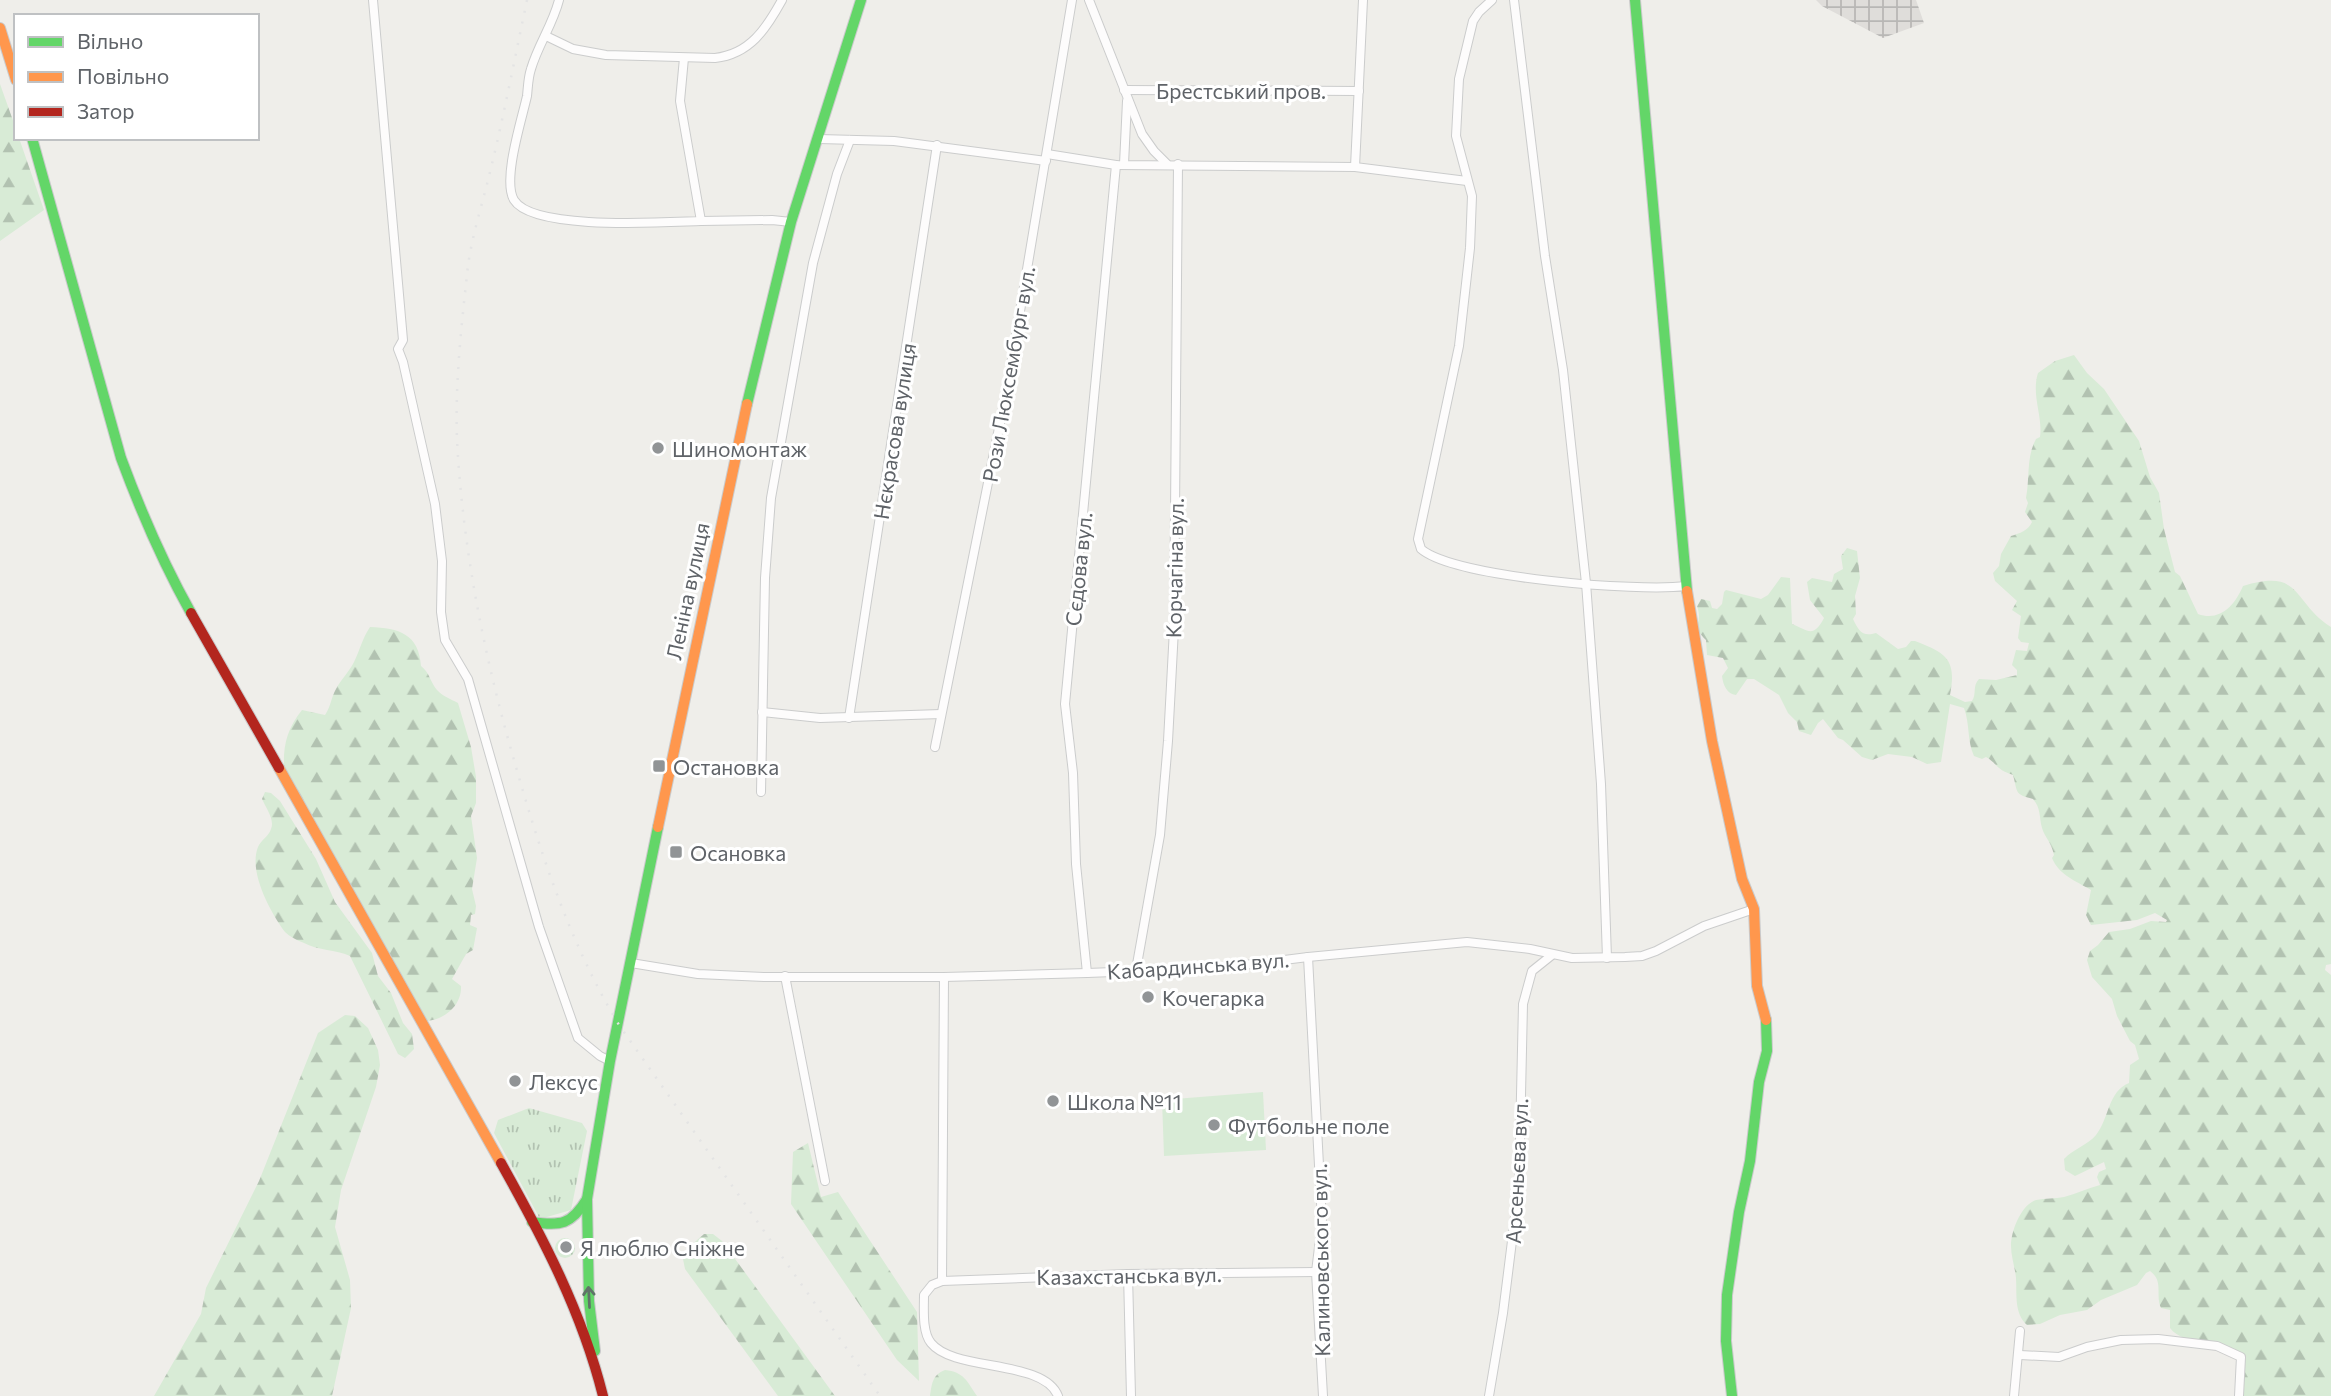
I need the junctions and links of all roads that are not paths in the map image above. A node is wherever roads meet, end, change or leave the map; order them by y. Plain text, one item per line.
1 (373, 0) edge
2 (559, 0) edge
3 (782, 0) edge
4 (861, 0) edge
5 (1072, 0) edge
6 (1090, 0) edge
7 (1363, 0) edge
8 (1492, 0) edge
9 (1514, 0) edge
10 (1635, 0) edge
11 (0, 28) edge
12 (546, 36) junction
13 (684, 58) junction
14 (14, 74) edge
15 (1359, 91) junction
16 (1126, 94) junction
17 (819, 139) junction
18 (33, 140) edge
19 (850, 140) junction
20 (937, 145) junction
21 (1046, 158) junction
22 (1120, 164) junction
23 (1167, 164) junction
24 (1178, 164) junction
25 (1355, 167) junction
26 (1468, 181) junction
27 (701, 221) junction
28 (791, 222) junction
29 (1586, 583) junction
30 (1686, 586) junction
31 (762, 712) junction
32 (941, 714) junction
33 (849, 718) junction
34 (935, 747) dead end
35 (761, 792) dead end
36 (1754, 909) junction
37 (1552, 956) junction
38 (1308, 957) junction
39 (1607, 958) junction
40 (631, 962) junction
41 (1136, 970) junction
42 (1087, 973) junction
43 (785, 976) junction
44 (944, 977) junction
45 (610, 1060) junction
46 (825, 1181) dead end
47 (587, 1199) junction
48 (532, 1222) junction
49 (1316, 1272) junction
50 (1128, 1274) junction
51 (942, 1281) junction
52 (2020, 1331) dead end
53 (2020, 1355) junction
54 (597, 1365) junction
55 (603, 1396) edge
56 (1058, 1396) edge
57 (1131, 1396) edge
58 (1323, 1396) edge
59 (1489, 1396) edge
60 (1732, 1396) edge
61 (2014, 1396) edge
62 (2239, 1396) edge

1 - 45 street
2 - 12 street
3 - 13 street
4 - 17 main road, Леніна вулиця
5 - 21 street, Рози Люксембург вул.
6 - 16 street
7 - 15 street
8 - 26 street
9 - 29 street
10 - 30 main road
11 - 14 main road
12 - 13 street
12 - 27 street
13 - 27 street
15 - 16 street, Брестський пров.
15 - 25 street
16 - 22 street, Сєдова вул.
16 - 23 street
17 - 19 street
17 - 28 main road, Леніна вулиця
18 - 48 main road
19 - 20 street
19 - 31 street
20 - 21 street
20 - 33 street, Нєкрасова вулиця
21 - 22 street
21 - 32 street, Рози Люксембург вул.
22 - 23 street
22 - 42 street, Сєдова вул.
23 - 24 street
24 - 25 street
24 - 41 street, Корчагіна вул.
25 - 26 street
26 - 29 street
27 - 28 street
28 - 40 main road, Леніна вулиця
29 - 30 street
29 - 39 street
30 - 36 main road
31 - 33 street
31 - 35 street
32 - 33 street
32 - 34 street, Рози Люксембург вул.
36 - 39 street, Кабардинська вул.
36 - 60 main road
37 - 38 street, Кабардинська вул.
37 - 39 street, Кабардинська вул.
37 - 59 street, Арсеньєва вул.
38 - 41 street, Кабардинська вул.
38 - 49 street, Калиновського вул.
40 - 43 street, Кабардинська вул.
40 - 45 main road, Леніна вулиця
41 - 42 street, Кабардинська вул.
42 - 44 street, Кабардинська вул.
43 - 44 street, Кабардинська вул.
43 - 46 street
44 - 51 street
45 - 47 main road, Леніна вулиця
47 - 48 main road
54 -> 47 main road, Леніна вулиця
48 - 54 main road
49 - 50 street, Казахстанська вул.
49 - 58 street, Калиновського вул.
50 - 51 street, Казахстанська вул.
50 - 57 street
51 - 56 street
52 - 53 street
53 - 61 street
53 - 62 street
54 - 55 main road

